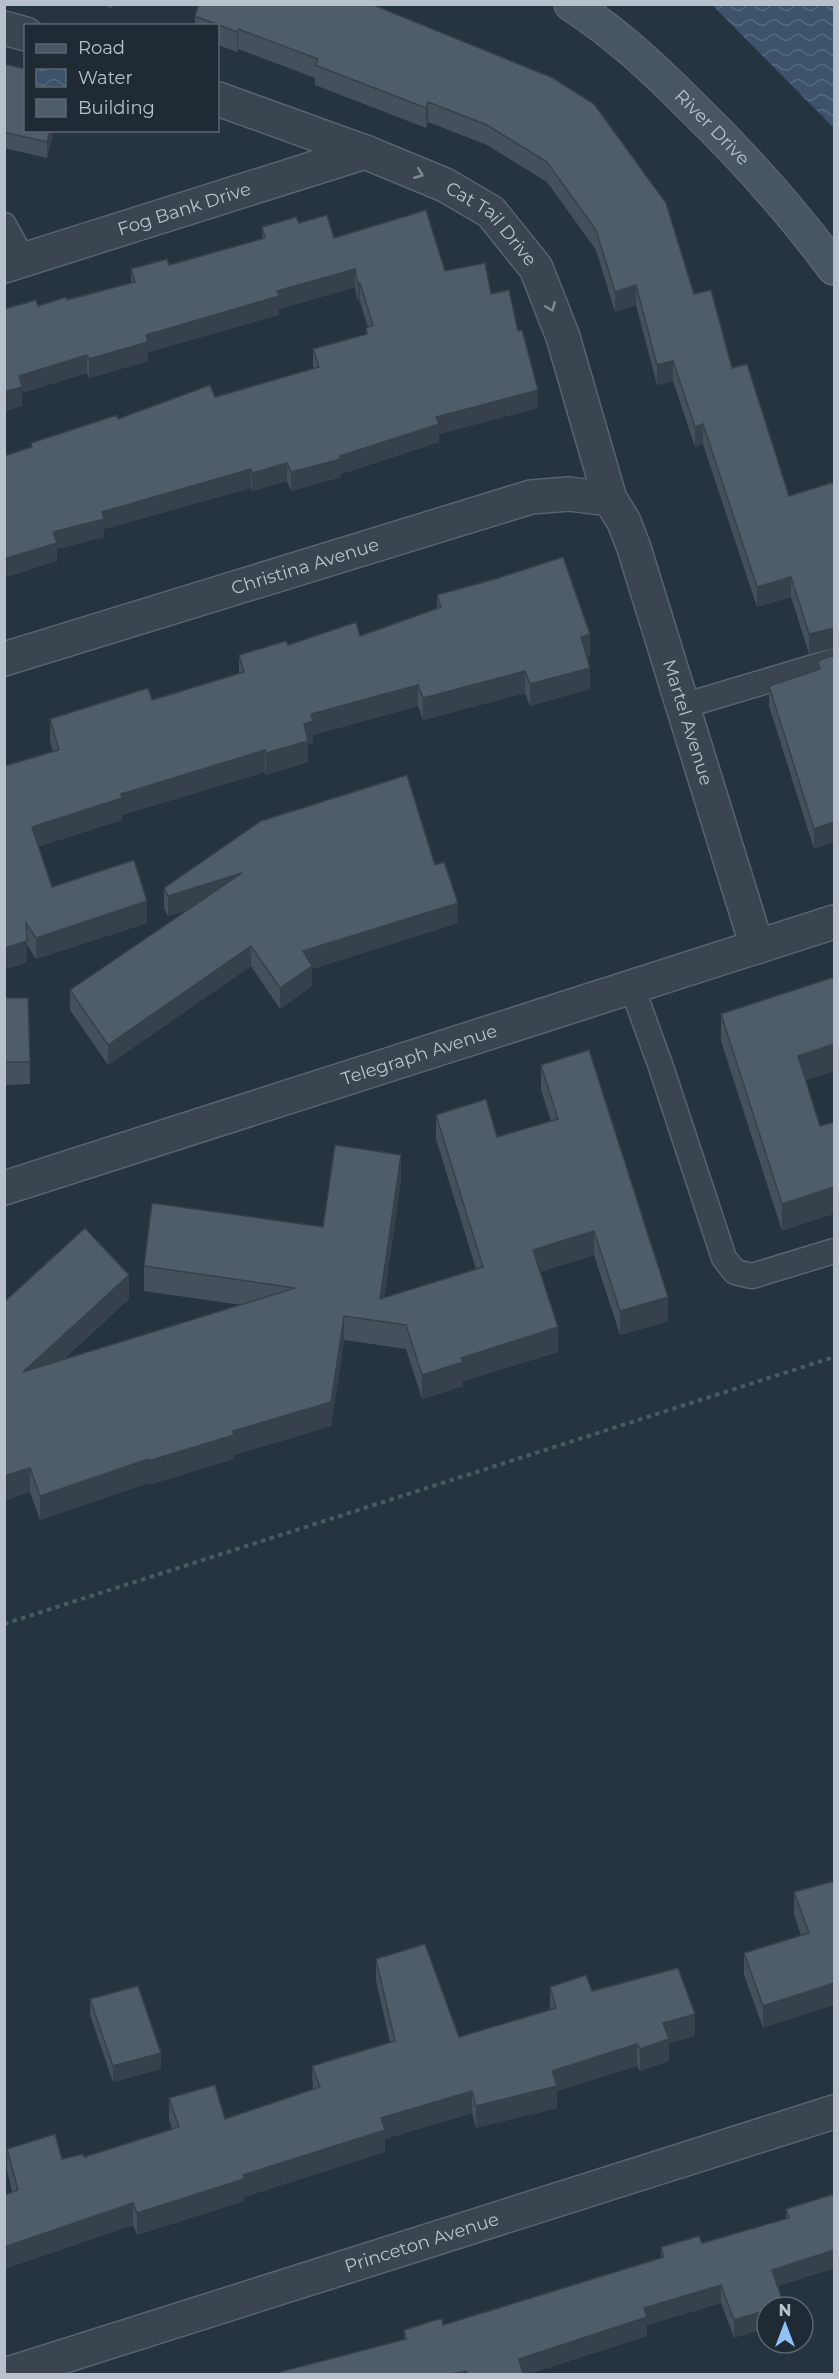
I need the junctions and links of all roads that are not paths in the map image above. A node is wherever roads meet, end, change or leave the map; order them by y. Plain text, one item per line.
1 (571, 4) edge
2 (4, 28) edge
3 (24, 33) edge
4 (219, 99) edge
5 (365, 152) junction
6 (4, 225) edge
7 (14, 263) edge
8 (834, 267) edge
9 (610, 500) junction
10 (4, 659) edge
11 (834, 661) edge
12 (683, 706) junction
13 (834, 922) edge
14 (757, 947) junction
15 (632, 987) junction
16 (4, 1188) edge
17 (834, 1251) edge
18 (834, 2112) edge
19 (8, 2374) edge

1 - 8 street, River Drive
2 - 3 street
4 - 5 street, Cat Tail Drive
5 - 7 street, Fog Bank Drive
5 -> 9 street, Cat Tail Drive
6 - 7 lane
9 - 10 street, Christina Avenue
9 - 12 street, Martel Avenue
11 - 12 lane
12 - 14 street, Martel Avenue
13 - 14 street, Telegraph Avenue
14 - 15 street, Telegraph Avenue
15 - 16 street, Telegraph Avenue
15 - 17 lane
18 - 19 street, Princeton Avenue

